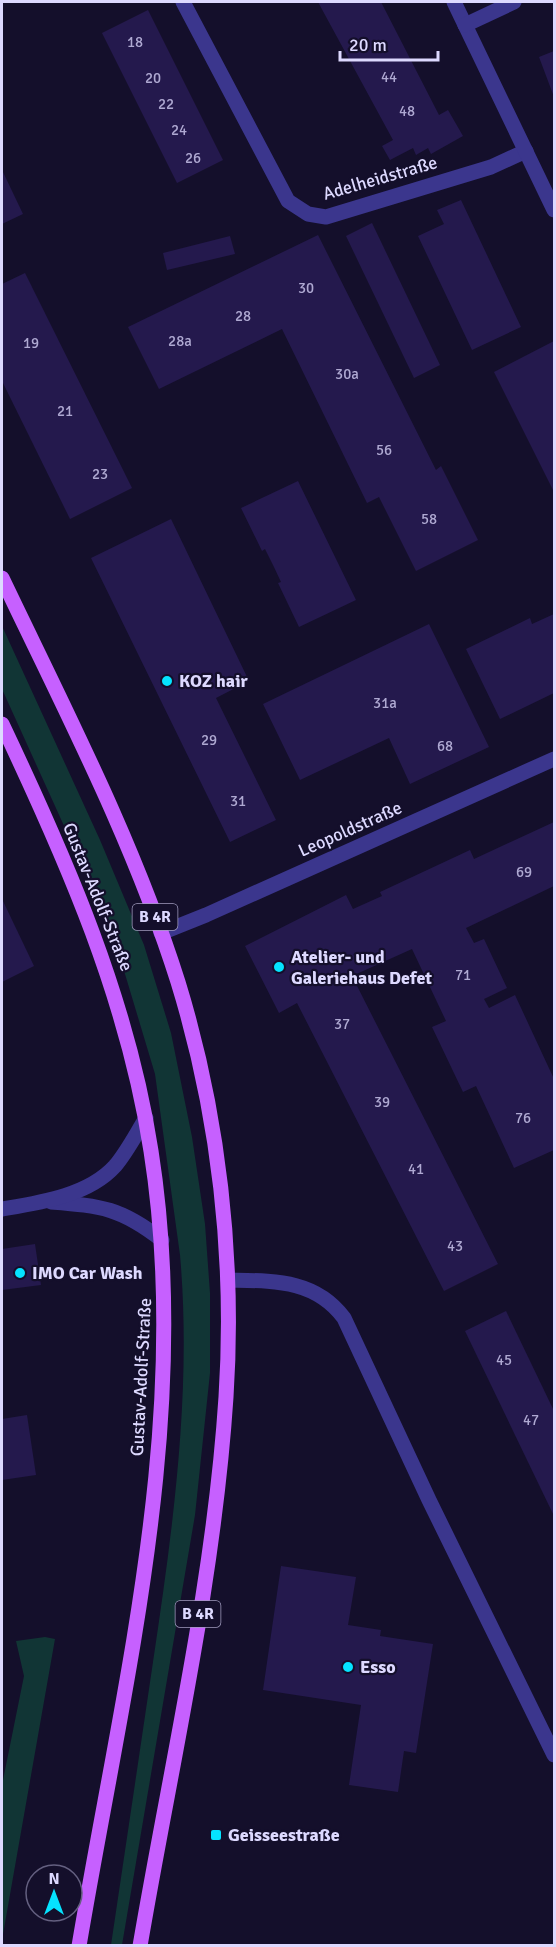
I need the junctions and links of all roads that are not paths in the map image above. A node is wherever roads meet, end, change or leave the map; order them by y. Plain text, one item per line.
1 (183, 2) edge
2 (454, 2) edge
3 (514, 2) edge
4 (465, 25) junction
5 (526, 150) junction
6 (555, 210) edge
7 (2, 578) edge
8 (2, 724) edge
9 (555, 759) edge
10 (161, 933) junction
11 (146, 1118) junction
12 (45, 1202) junction
13 (2, 1209) edge
14 (162, 1240) junction
15 (228, 1280) junction
16 (555, 1755) edge
17 (79, 1946) edge
18 (140, 1946) edge

1 - 5 street, Adelheidstraße
2 - 4 street
3 - 4 street
4 - 5 street
5 - 6 street
7 - 10 main road, B 4R
8 - 11 main road, Gustav-Adolf-Straße
9 - 10 street, Leopoldstraße
10 - 15 main road, B 4R
11 - 12 street
11 - 14 main road, Gustav-Adolf-Straße
12 - 13 street
12 - 14 street
14 - 17 main road, Gustav-Adolf-Straße
15 - 16 street
15 - 18 main road, B 4R

